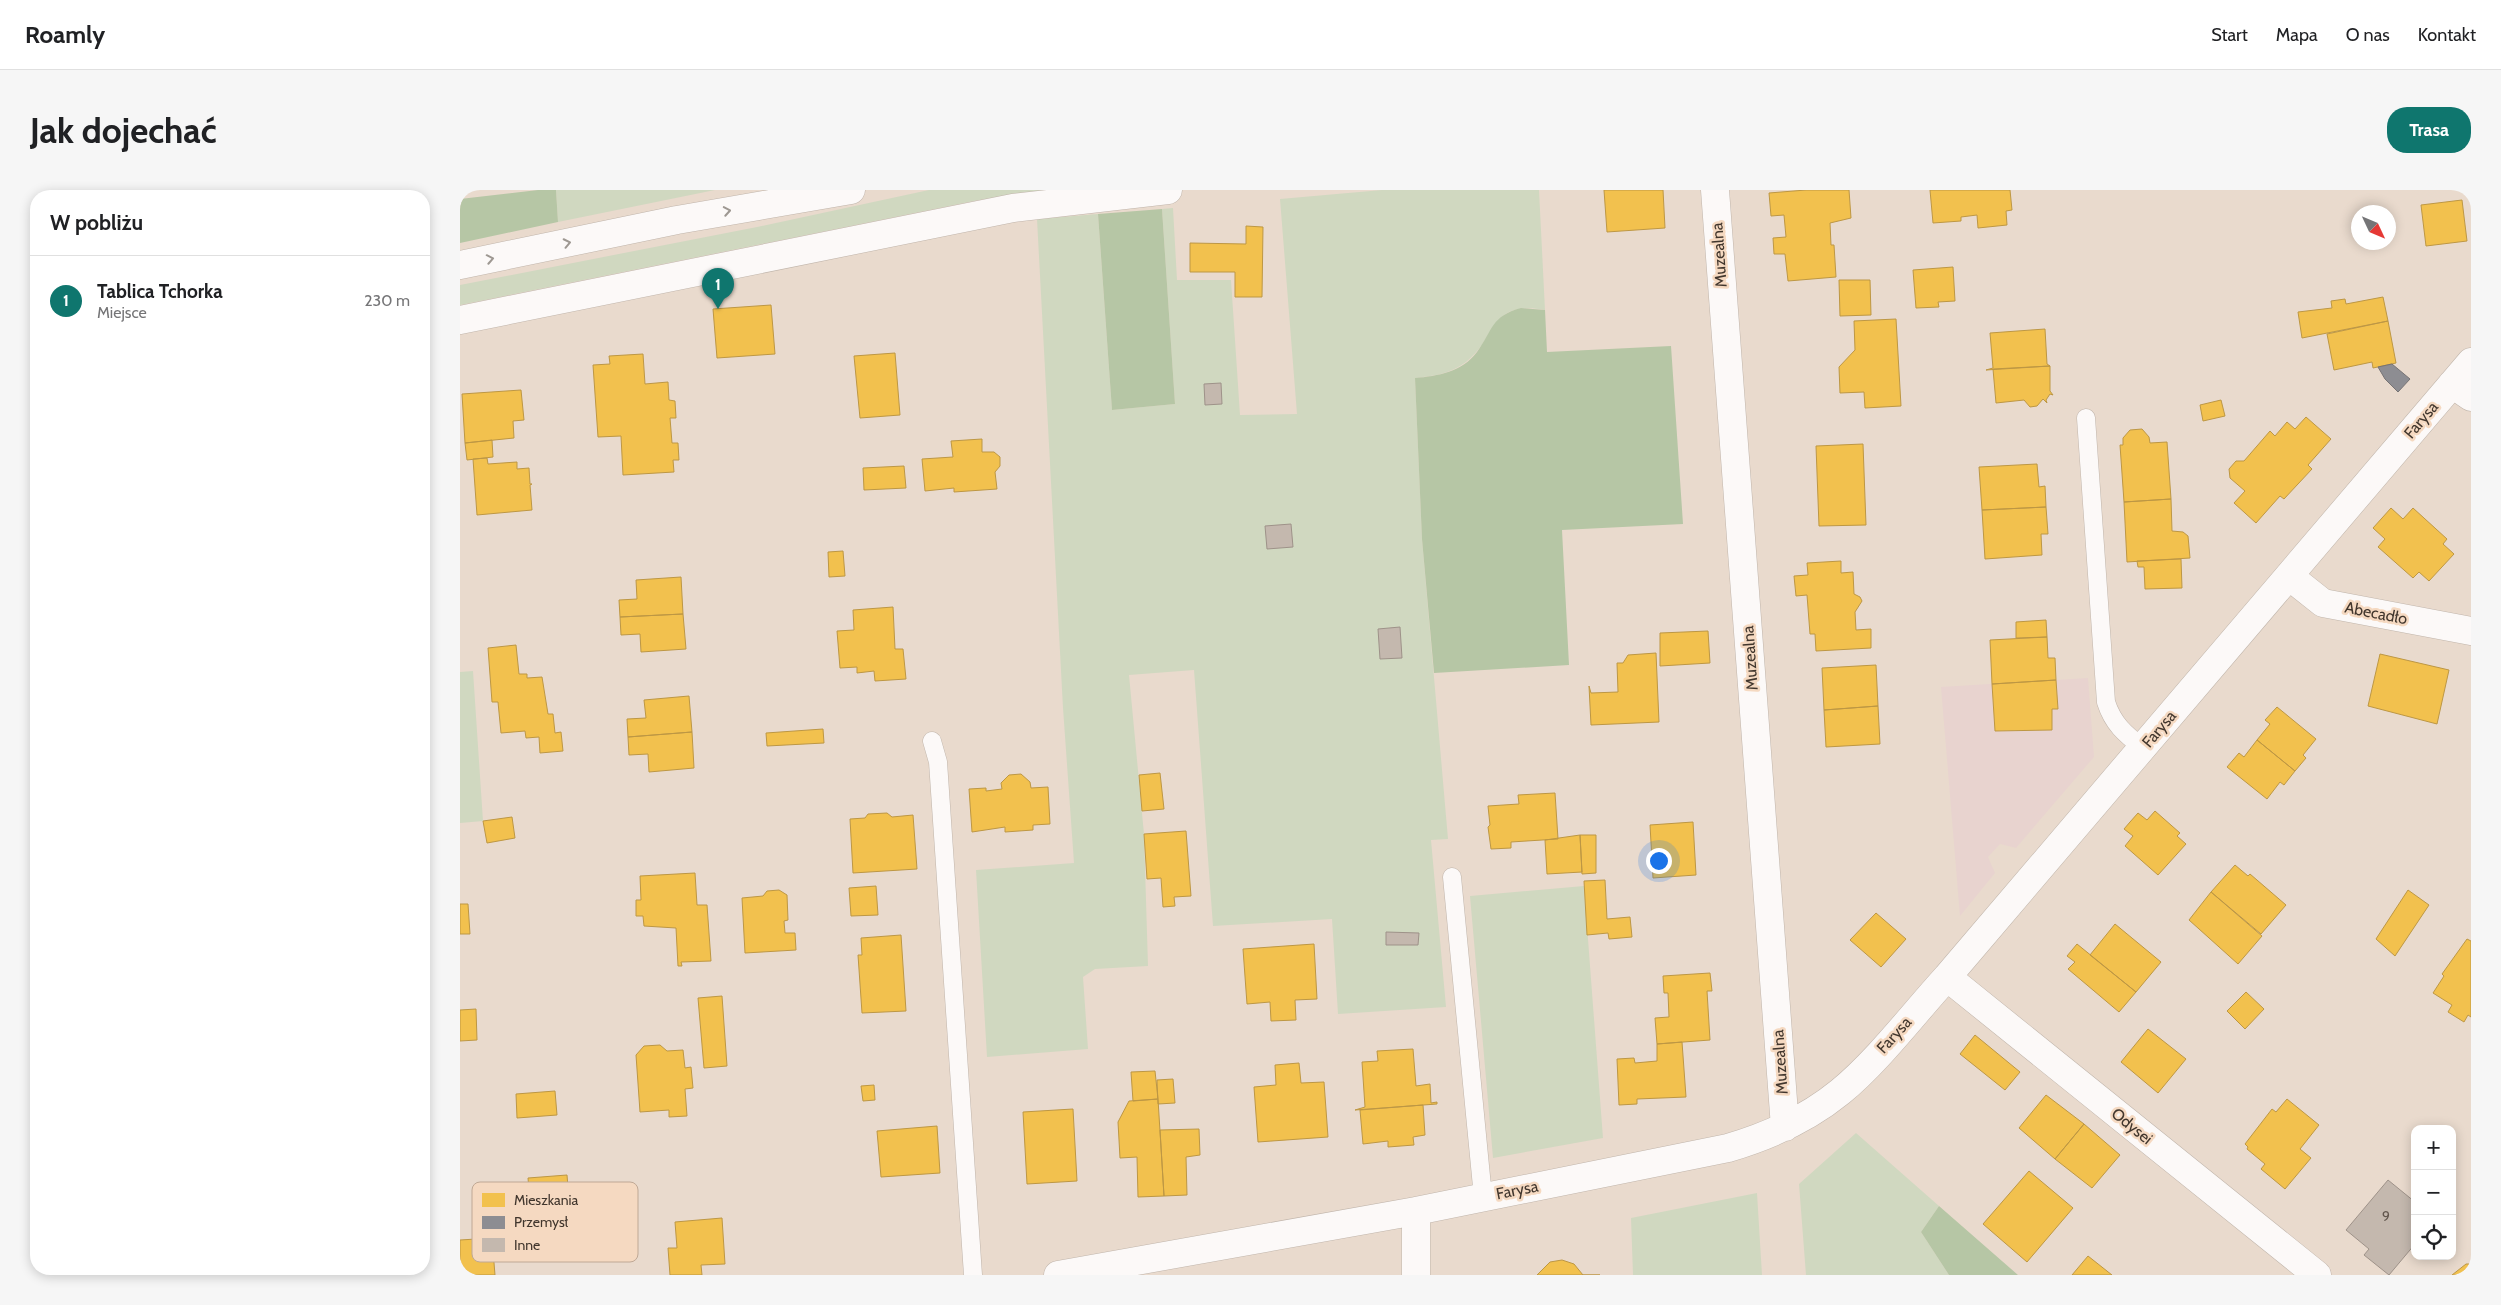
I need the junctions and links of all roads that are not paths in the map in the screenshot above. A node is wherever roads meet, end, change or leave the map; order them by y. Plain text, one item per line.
1 (851, 190) edge
2 (1168, 190) edge
3 (1714, 190) edge
4 (460, 264) edge
5 (460, 320) edge
6 (2471, 362) edge
7 (2462, 390) edge
8 (2086, 418) dead end
9 (2289, 576) junction
10 (2471, 631) edge
11 (932, 741) dead end
12 (2143, 748) junction
13 (1452, 877) dead end
14 (1947, 977) junction
15 (1786, 1127) junction
16 (1483, 1197) junction
17 (1416, 1211) junction
18 (973, 1275) edge
19 (1058, 1275) edge
20 (1416, 1275) edge
21 (2317, 1275) edge

4 -> 1 main road
2 - 5 main road
3 - 15 main road, Muzealna
6 - 7 main road, Farysa
7 - 9 main road, Farysa
8 - 12 lane
9 - 10 main road, Abecadło
9 - 12 main road, Farysa
11 - 18 lane
12 - 14 main road, Farysa
13 - 16 lane
14 - 15 main road, Farysa
14 - 21 main road, Odysei
15 - 16 main road, Farysa
16 - 17 main road, Farysa
17 - 19 main road, Farysa
17 - 20 main road

